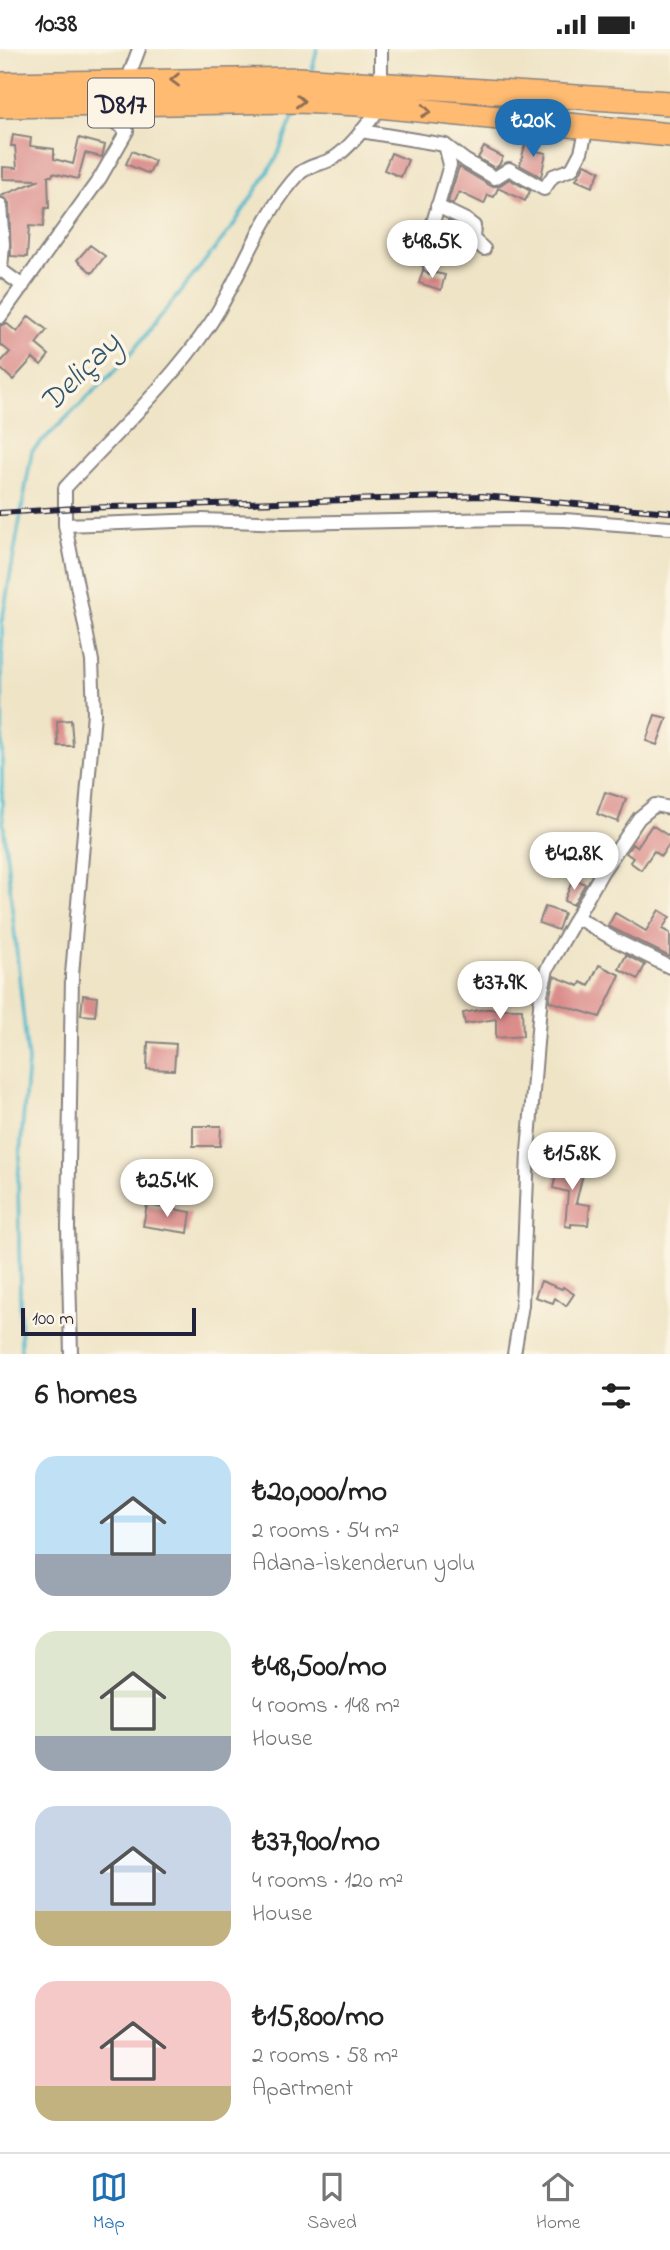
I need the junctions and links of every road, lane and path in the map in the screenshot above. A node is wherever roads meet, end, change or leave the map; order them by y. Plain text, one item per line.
1 (139, 49) edge
2 (381, 49) edge
3 (127, 81) junction
4 (381, 82) junction
5 (0, 84) edge
6 (242, 89) junction
7 (669, 101) edge
8 (91, 104) junction
9 (0, 106) edge
10 (381, 107) junction
11 (587, 128) junction
12 (361, 131) junction
13 (670, 135) edge
14 (445, 145) junction
15 (0, 205) edge
16 (437, 206) junction
17 (484, 249) dead end
18 (430, 266) dead end
19 (23, 286) junction
20 (0, 317) edge
21 (65, 526) junction
22 (670, 528) edge
23 (670, 808) edge
24 (576, 917) junction
25 (670, 967) edge
26 (71, 1354) edge
27 (514, 1354) edge

1 - 3 street
2 - 4 street
3 - 5 highway, D817
6 -> 3 highway, D817
4 - 6 highway, D817
4 - 7 highway, D817
6 - 8 highway, D817
6 -> 10 highway, D817
8 - 9 highway, D817
8 - 19 street
10 -> 11 highway, D817
10 - 12 street
11 - 13 highway, D817
11 - 14 street
12 - 14 street
12 - 21 street
14 - 16 street
15 - 19 street
16 - 17 street
16 - 18 street
19 - 20 street
21 - 22 street
21 - 26 street
23 - 24 street
24 - 25 street
24 - 27 street

